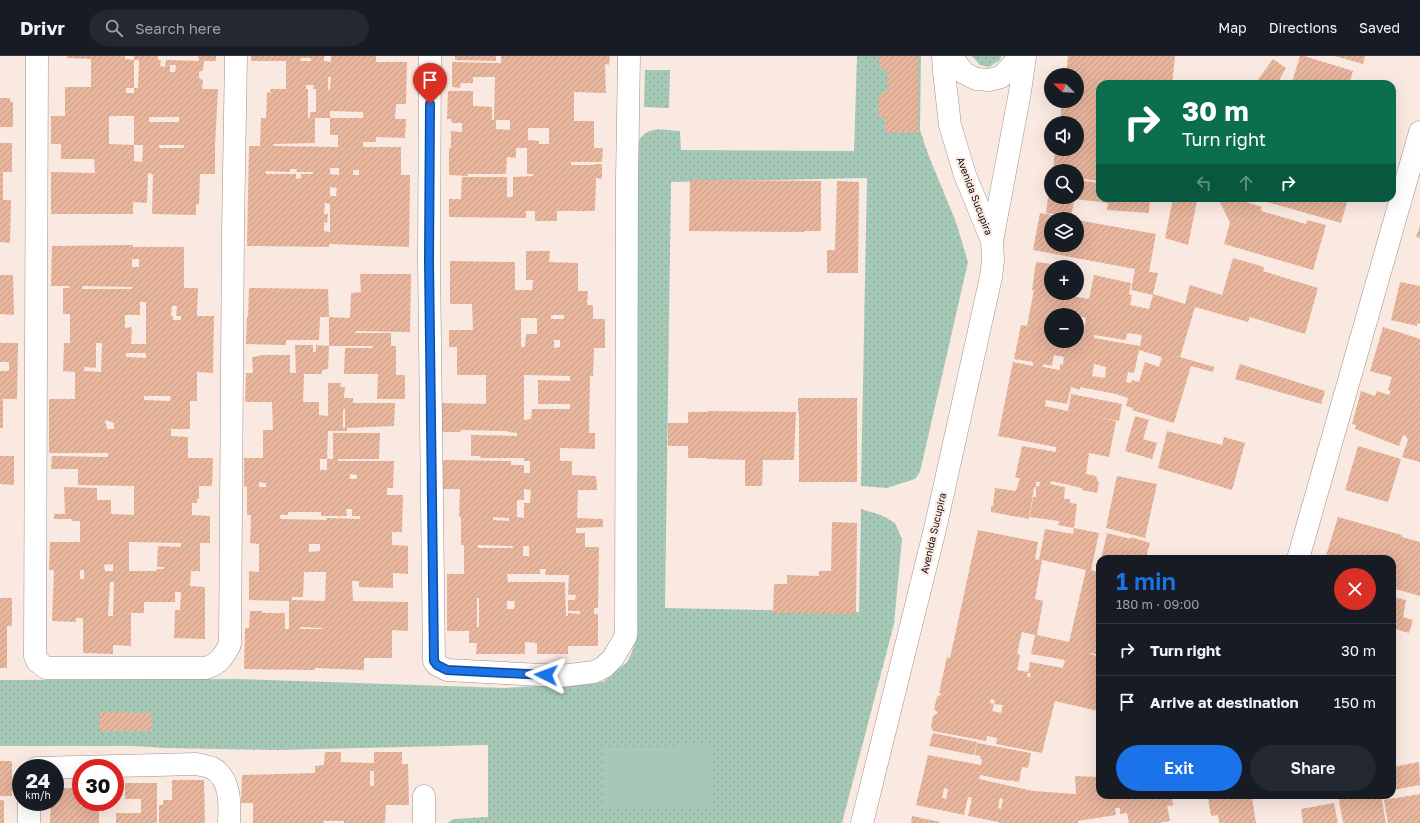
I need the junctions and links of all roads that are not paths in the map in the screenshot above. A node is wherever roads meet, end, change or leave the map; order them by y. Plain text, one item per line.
1 (37, 56) edge
2 (236, 56) edge
3 (430, 56) edge
4 (628, 56) edge
5 (943, 56) edge
6 (952, 56) edge
7 (1021, 56) edge
8 (1025, 56) edge
9 (1420, 132) edge
10 (992, 242) junction
11 (1299, 555) edge
12 (64, 767) edge
13 (424, 796) dead end
14 (29, 811) edge
15 (29, 823) edge
16 (229, 823) edge
17 (424, 823) edge
18 (862, 823) edge

1 - 2 street
3 - 4 street
5 - 10 street, Avenida Sucupira
6 - 7 street
8 - 10 street, Avenida Sucupira
9 - 11 street
10 - 18 street, Avenida Sucupira
12 - 16 street
13 - 17 street
14 - 15 street

